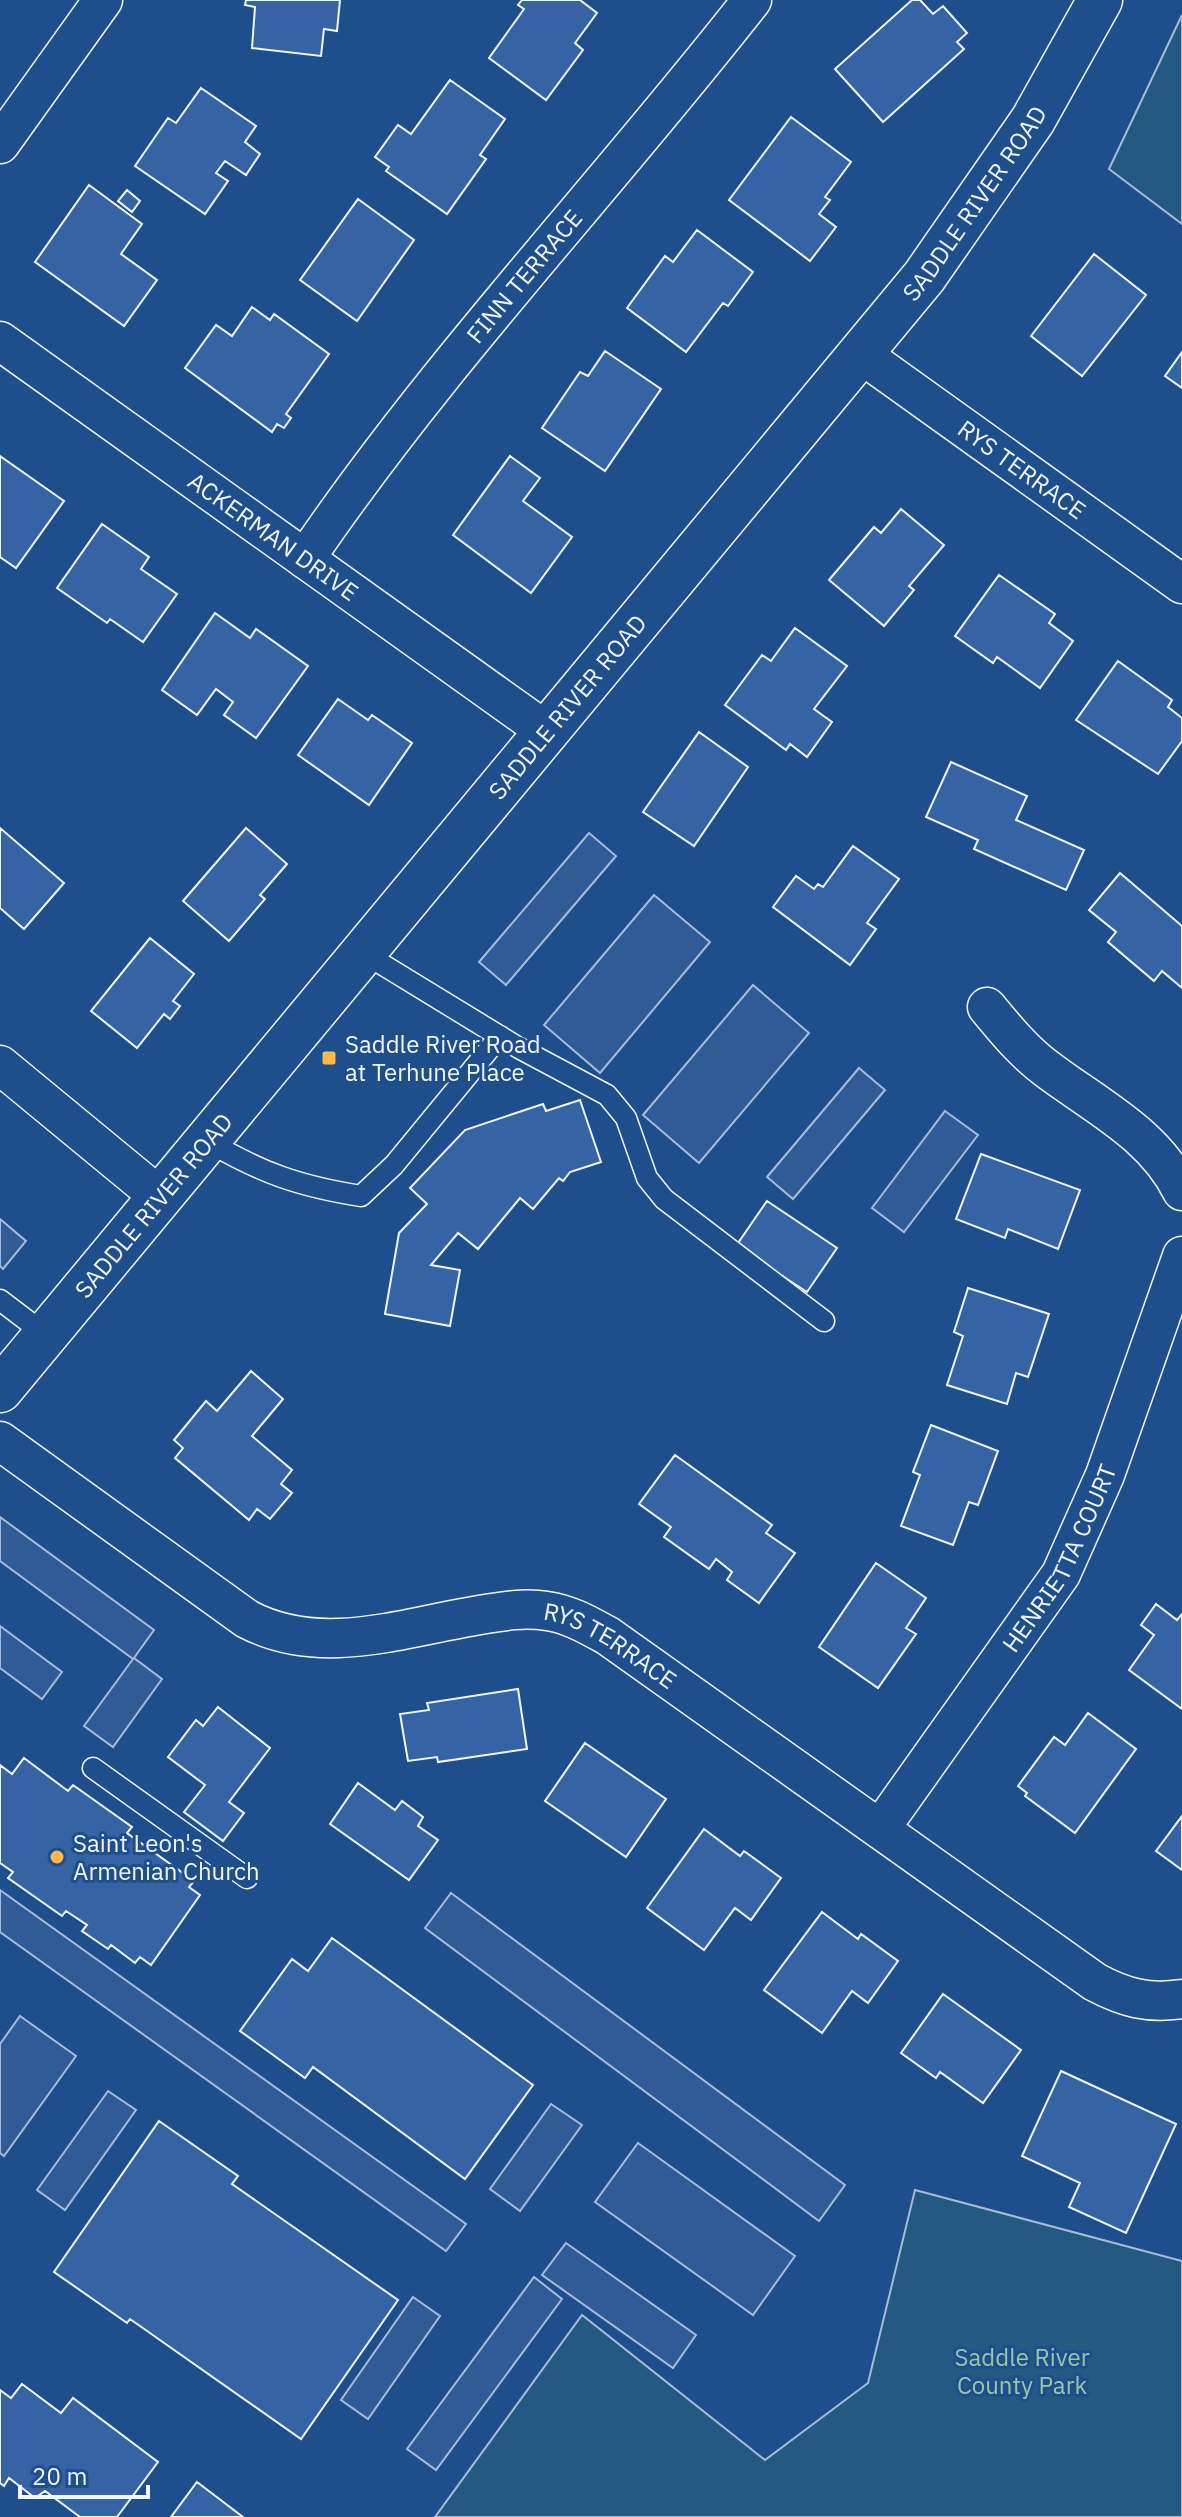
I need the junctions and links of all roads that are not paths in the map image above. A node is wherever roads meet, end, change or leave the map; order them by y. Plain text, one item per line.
1 (103, 0) edge
2 (752, 0) edge
3 (1100, 0) edge
4 (0, 144) edge
5 (0, 341) edge
6 (861, 354) junction
7 (305, 559) junction
8 (1182, 584) edge
9 (546, 731) junction
10 (362, 952) junction
11 (987, 1007) dead end
12 (500, 1036) junction
13 (0, 1065) edge
14 (207, 1141) junction
15 (1182, 1191) edge
16 (160, 1197) junction
17 (1182, 1256) edge
18 (0, 1300) edge
19 (824, 1321) dead end
20 (46, 1335) junction
21 (0, 1390) edge
22 (0, 1441) edge
23 (93, 1768) dead end
24 (880, 1829) junction
25 (247, 1878) dead end
26 (1182, 1999) edge

1 - 4 street
2 - 7 street, FINN TERRACE
3 - 6 main road, SADDLE RIVER ROAD
5 - 7 street, ACKERMAN DRIVE
6 - 8 street, RYS TERRACE
6 - 9 main road, SADDLE RIVER ROAD
7 - 9 street, ACKERMAN DRIVE
9 - 10 main road, SADDLE RIVER ROAD
10 - 12 lane
10 - 14 main road, SADDLE RIVER ROAD
11 - 15 street
12 - 14 lane
12 - 19 lane
13 - 16 street
14 - 16 main road, SADDLE RIVER ROAD
16 - 20 main road, SADDLE RIVER ROAD
17 - 24 street, HENRIETTA COURT
18 - 20 lane
20 - 21 main road, SADDLE RIVER ROAD
22 - 24 street, RYS TERRACE
23 - 25 lane
24 - 26 street, RYS TERRACE

